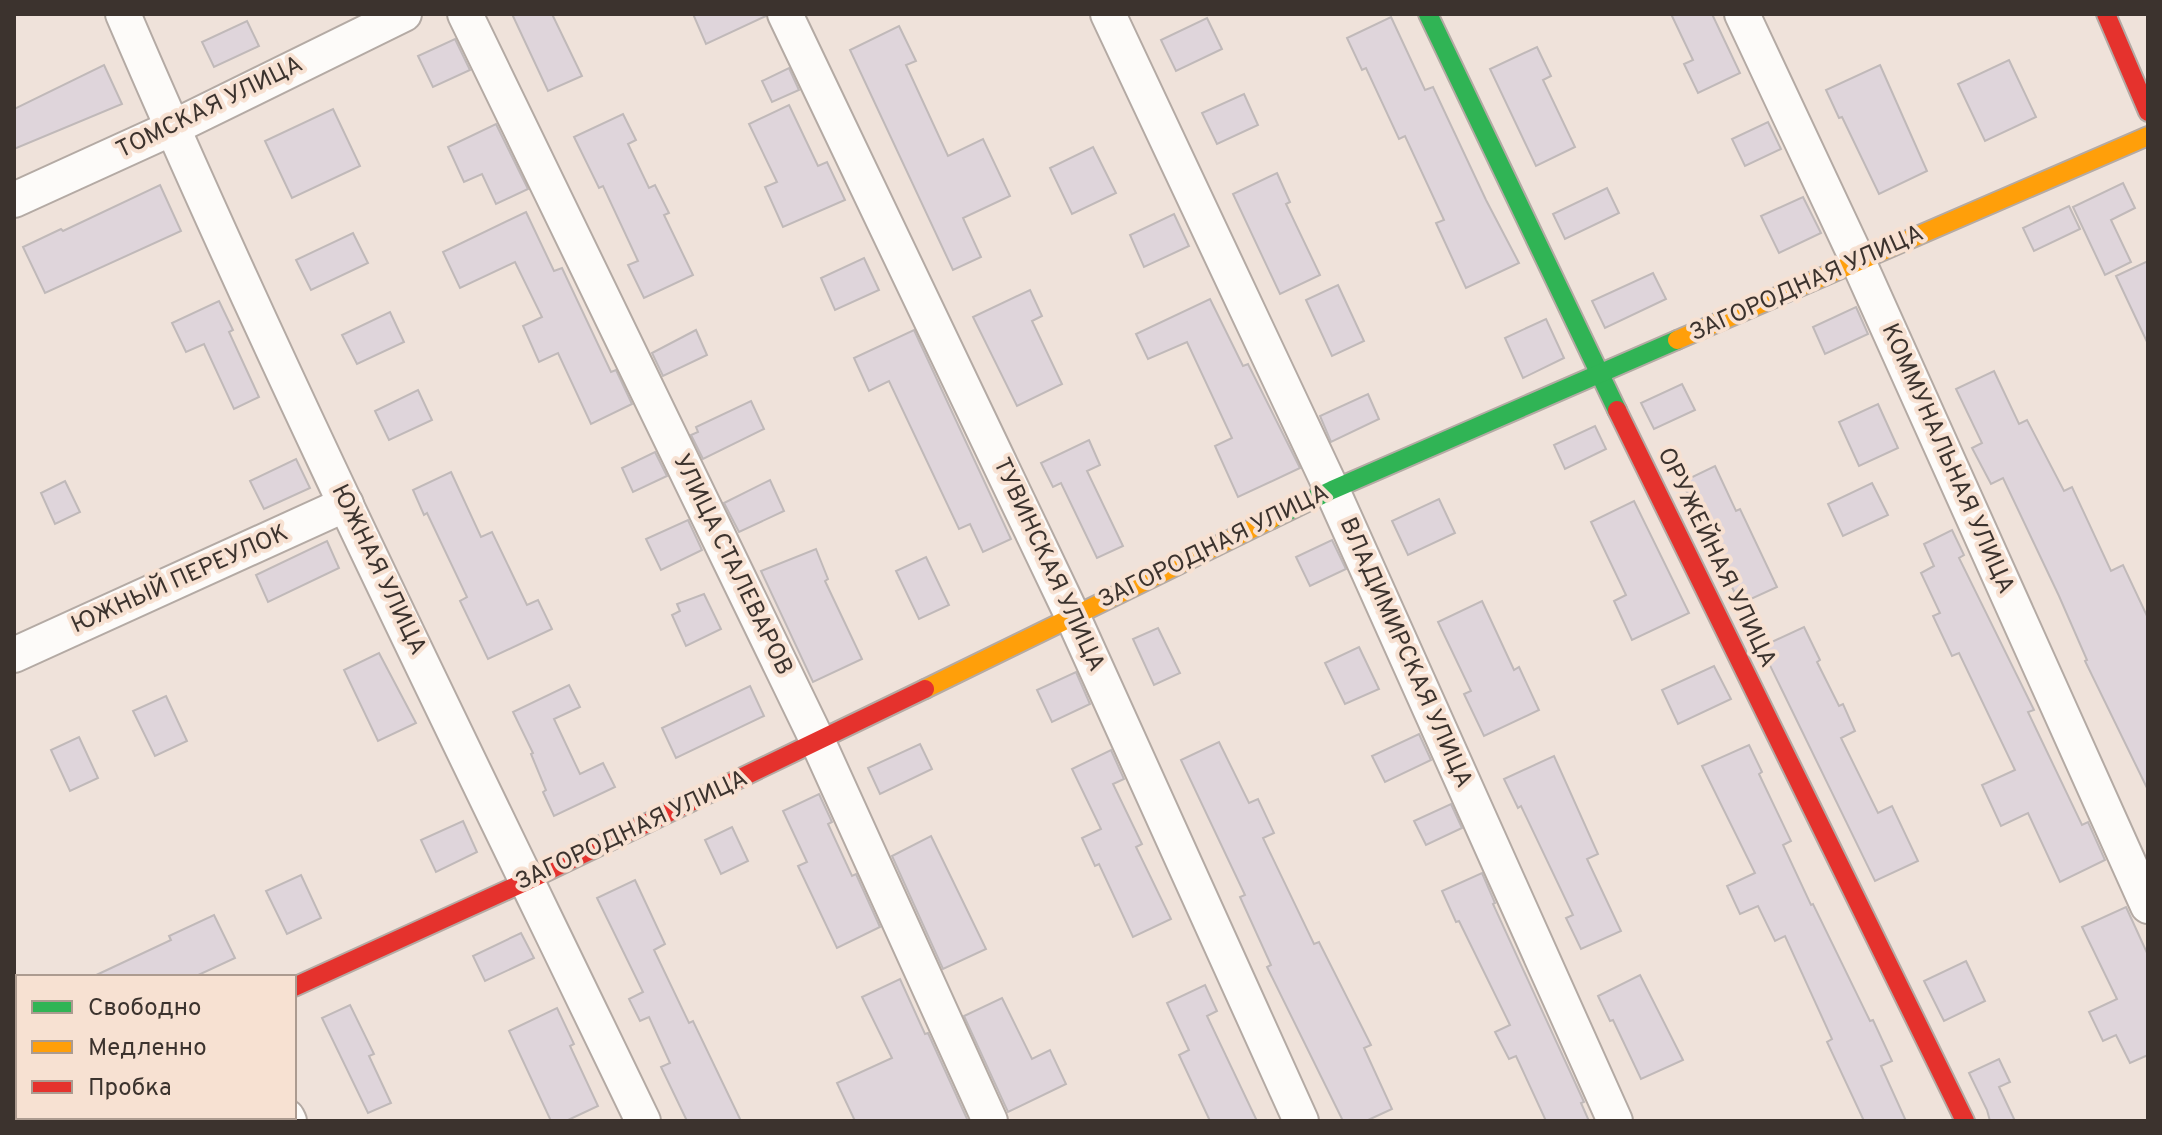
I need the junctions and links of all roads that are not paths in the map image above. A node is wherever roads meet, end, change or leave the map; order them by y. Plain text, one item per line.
1 (123, 14) edge
2 (404, 14) edge
3 (465, 14) edge
4 (785, 14) edge
5 (1108, 14) edge
6 (1428, 14) edge
7 (1742, 14) edge
8 (2106, 14) edge
9 (2148, 112) edge
10 (172, 128) junction
11 (2148, 136) edge
12 (14, 200) edge
13 (1858, 261) junction
14 (1600, 375) junction
15 (1332, 490) junction
16 (346, 504) junction
17 (1072, 615) junction
18 (14, 655) edge
19 (818, 742) junction
20 (527, 881) junction
21 (2148, 906) edge
22 (296, 986) edge
23 (643, 1121) edge
24 (990, 1121) edge
25 (1301, 1121) edge
26 (1615, 1121) edge
27 (1965, 1121) edge

1 - 10 street, ЮЖНАЯ УЛИЦА
2 - 10 street, ТОМСКАЯ УЛИЦА
3 - 19 street, УЛИЦА СТАЛЕВАРОВ
4 - 17 street, ТУВИНСКАЯ УЛИЦА
5 - 15 street, ВЛАДИМИРСКАЯ УЛИЦА
6 - 14 street, ОРУЖЕЙНАЯ УЛИЦА
7 - 13 street, КОММУНАЛЬНАЯ УЛИЦА
8 - 9 street
10 - 12 street, ТОМСКАЯ УЛИЦА
10 - 16 street, ЮЖНАЯ УЛИЦА
11 - 13 street, ЗАГОРОДНАЯ УЛИЦА
13 - 14 street, ЗАГОРОДНАЯ УЛИЦА
13 - 21 street, КОММУНАЛЬНАЯ УЛИЦА
14 - 15 street, ЗАГОРОДНАЯ УЛИЦА
14 - 27 street, ОРУЖЕЙНАЯ УЛИЦА
15 - 17 street, ЗАГОРОДНАЯ УЛИЦА
15 - 26 street, ВЛАДИМИРСКАЯ УЛИЦА
16 - 18 street, ЮЖНЫЙ ПЕРЕУЛОК
16 - 20 street, ЮЖНАЯ УЛИЦА
17 - 19 street, ЗАГОРОДНАЯ УЛИЦА
17 - 25 street, ТУВИНСКАЯ УЛИЦА
19 - 20 street, ЗАГОРОДНАЯ УЛИЦА
19 - 24 street, УЛИЦА СТАЛЕВАРОВ
20 - 22 street, ЗАГОРОДНАЯ УЛИЦА
20 - 23 street, ЮЖНАЯ УЛИЦА

